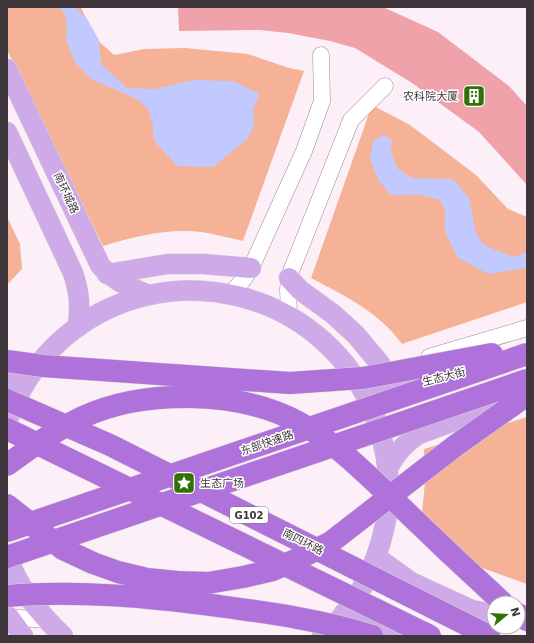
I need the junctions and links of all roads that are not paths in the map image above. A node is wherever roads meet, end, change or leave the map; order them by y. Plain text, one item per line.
1 (321, 55) dead end
2 (7, 69) edge
3 (384, 86) dead end
4 (7, 132) edge
5 (252, 268) junction
6 (107, 274) junction
7 (289, 278) junction
8 (230, 294) junction
9 (148, 295) junction
10 (289, 316) junction
11 (78, 327) junction
12 (527, 328) edge
13 (527, 348) edge
14 (527, 355) edge
15 (7, 361) edge
16 (381, 365) joint
17 (527, 380) edge
18 (16, 382) edge
19 (361, 386) junction
20 (527, 395) edge
21 (7, 400) edge
22 (7, 422) edge
23 (7, 429) edge
24 (7, 465) edge
25 (388, 468) junction
26 (7, 505) edge
27 (7, 531) edge
28 (7, 555) edge
29 (376, 556) junction
30 (496, 595) edge
31 (10, 600) edge
32 (344, 613) junction
33 (486, 613) edge
34 (46, 620) junction
35 (380, 631) edge
36 (23, 636) edge
37 (63, 636) edge
38 (322, 636) edge
39 (366, 636) edge
40 (413, 636) edge
41 (430, 636) edge
42 (489, 636) edge

1 - 5 street
2 - 6 main road, 南环城路
3 - 7 street
4 - 11 main road
5 - 6 main road
5 - 8 street
6 - 9 main road, 南环城路
7 - 10 street
7 - 16 main road
8 - 9 main road
8 - 10 main road
9 - 11 main road
10 - 19 main road
11 - 18 main road
12 - 16 street
13 - 15 highway, bridge
14 - 19 main road, 生态大街
14 - 27 highway, 东部快速路, bridge
17 - 28 highway, bridge
18 - 22 main road
19 - 25 main road
20 - 25 main road
20 - 26 highway, bridge
21 - 42 highway, 南四环路 / G102, bridge
23 - 41 highway, G102, bridge
24 - 30 highway, bridge
25 - 29 main road
28 - 31 main road
29 - 32 main road
29 - 33 main road
31 - 34 main road
31 - 34 street
31 - 35 highway, bridge
31 - 36 main road
32 - 35 main road
32 - 38 main road
34 - 37 main road
35 - 39 main road
35 - 40 main road

